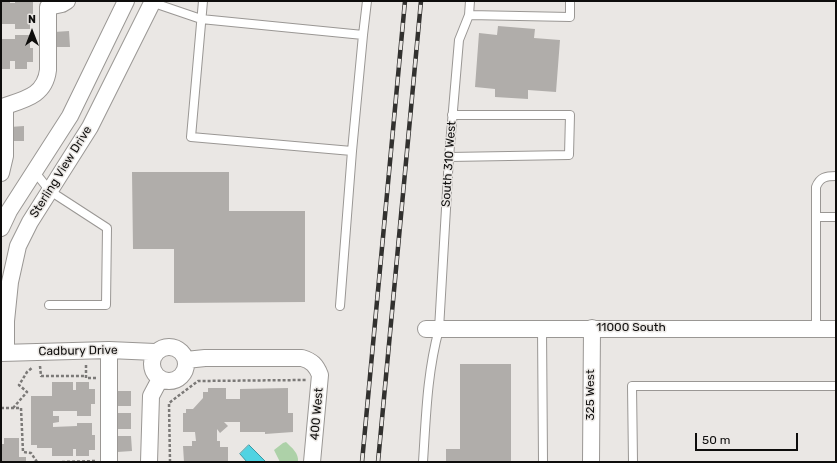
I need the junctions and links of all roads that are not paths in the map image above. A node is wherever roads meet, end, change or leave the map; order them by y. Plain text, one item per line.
1 (67, 1) edge
2 (126, 1) edge
3 (203, 1) edge
4 (367, 1) edge
5 (470, 1) edge
6 (570, 1) edge
7 (152, 2) edge
8 (469, 15) junction
9 (201, 19) junction
10 (364, 35) junction
11 (452, 115) junction
12 (352, 151) junction
13 (449, 157) junction
14 (34, 171) junction
15 (1, 173) edge
16 (836, 176) edge
17 (50, 191) junction
18 (816, 216) junction
19 (836, 217) edge
20 (1, 228) edge
21 (4, 303) edge
22 (50, 305) dead end
23 (340, 306) dead end
24 (542, 328) junction
25 (592, 328) junction
26 (433, 329) junction
27 (816, 329) junction
28 (836, 329) edge
29 (109, 350) junction
30 (155, 352) junction
31 (4, 353) edge
32 (186, 360) junction
33 (160, 379) junction
34 (836, 386) edge
35 (104, 462) edge
36 (149, 462) edge
37 (312, 462) edge
38 (423, 462) edge
39 (543, 462) edge
40 (591, 462) edge
41 (633, 462) edge

1 - 15 street
2 - 14 street, Sterling View Drive
3 - 9 lane
4 - 10 lane
5 - 8 lane, South 310 West
6 - 8 lane
7 - 9 lane
7 - 17 street, Sterling View Drive
8 - 11 lane, South 310 West
9 - 10 lane
9 - 12 lane
10 - 12 lane
11 - 13 lane, South 310 West
11 - 13 lane
12 - 23 lane
13 - 26 lane, South 310 West
14 - 17 lane
14 - 20 street, Sterling View Drive
16 - 18 lane
17 - 21 street, Sterling View Drive
17 - 22 lane
18 - 19 lane
18 - 27 lane
21 - 31 street, Sterling View Drive
24 - 25 street, 11000 South
24 - 26 street, 11000 South
24 - 39 lane
25 - 27 street, 11000 South
25 - 40 street, 325 West
26 - 38 lane, South 310 West
27 - 28 street, 11000 South
29 - 30 street, Cadbury Drive
29 - 31 street, Cadbury Drive
29 - 35 street
30 - 32 street
30 - 33 street
32 - 33 street
32 - 37 street, 400 West
33 - 36 street
34 - 41 lane

